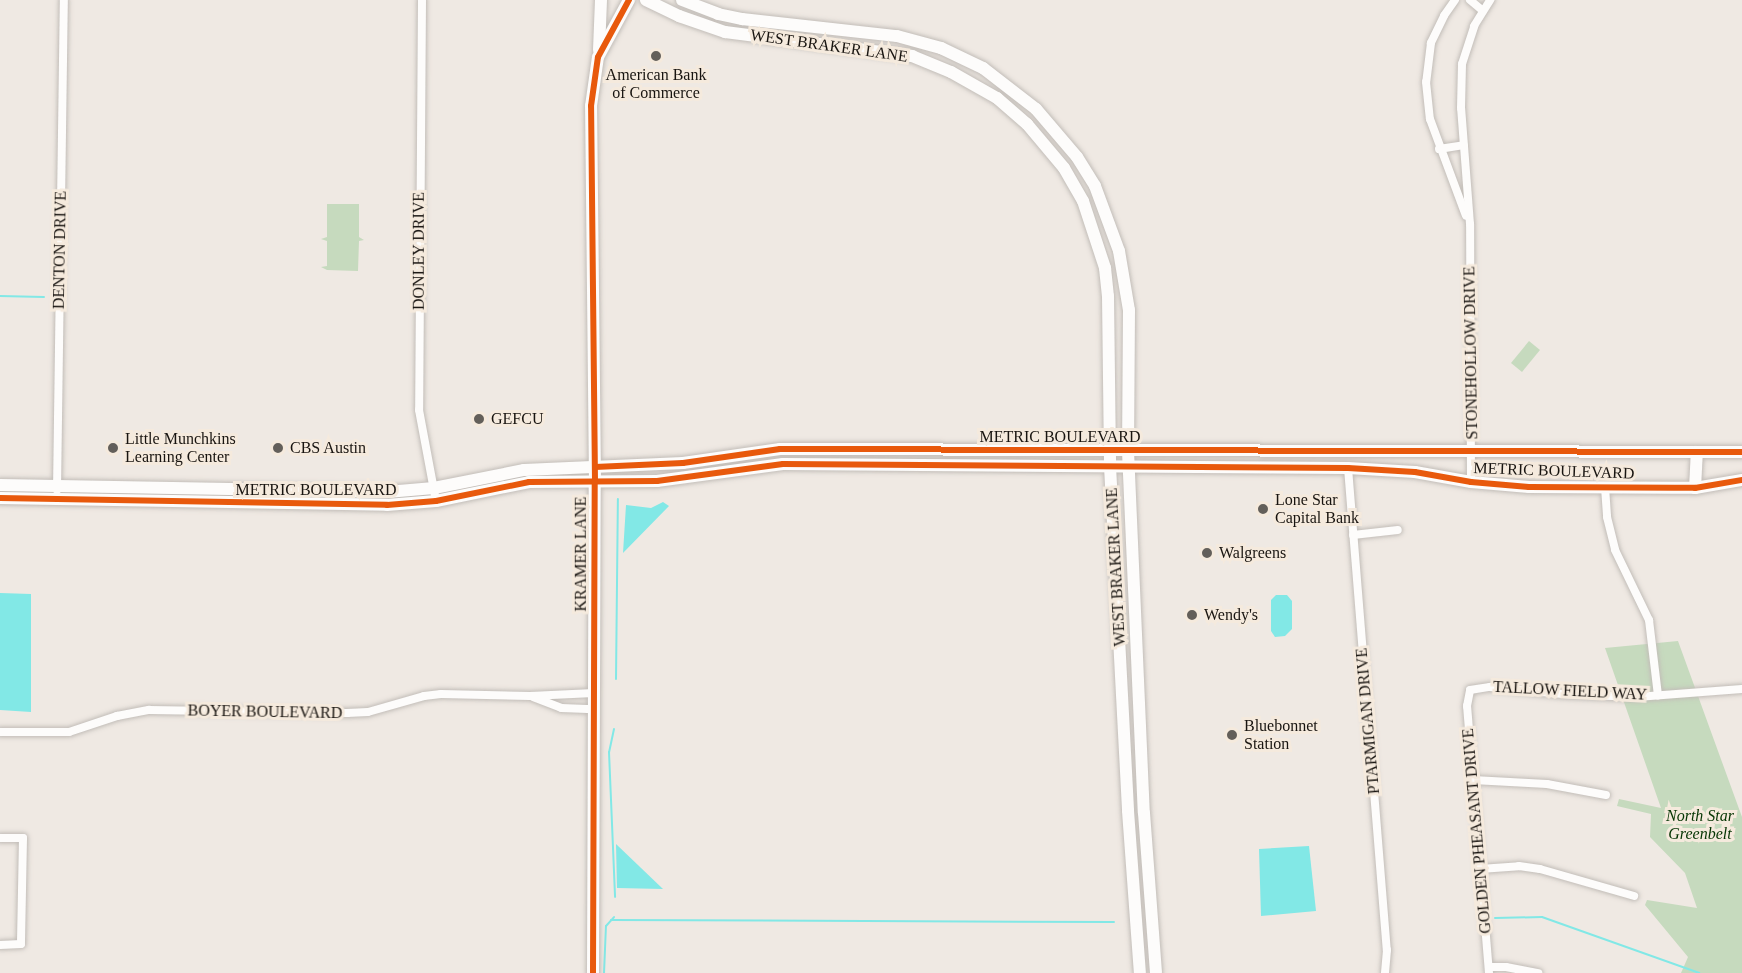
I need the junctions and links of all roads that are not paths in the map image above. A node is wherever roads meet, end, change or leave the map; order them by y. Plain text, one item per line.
1 (64, 0) edge
2 (422, 0) edge
3 (601, 0) edge
4 (629, 0) edge
5 (646, 0) edge
6 (682, 0) edge
7 (1455, 0) edge
8 (1470, 0) edge
9 (1490, 0) edge
10 (1482, 10) junction
11 (836, 28) junction
12 (837, 46) junction
13 (598, 57) junction
14 (1036, 109) junction
15 (1025, 122) junction
16 (1050, 123) junction
17 (1040, 136) junction
18 (1464, 145) junction
19 (1439, 149) junction
20 (1470, 224) junction
21 (860, 450) junction
22 (1472, 450) junction
23 (1110, 451) junction
24 (1128, 451) junction
25 (1697, 452) junction
26 (1742, 452) edge
27 (859, 464) junction
28 (1129, 465) junction
29 (1110, 466) junction
30 (595, 467) junction
31 (1348, 468) junction
32 (1742, 480) edge
33 (595, 481) junction
34 (1471, 482) junction
35 (0, 485) edge
36 (1605, 487) junction
37 (434, 488) junction
38 (1695, 488) junction
39 (56, 493) junction
40 (0, 498) edge
41 (436, 501) junction
42 (1398, 530) dead end
43 (1353, 535) junction
44 (1119, 634) junction
45 (1136, 637) junction
46 (1742, 689) edge
47 (1470, 690) joint
48 (594, 693) junction
49 (1658, 695) junction
50 (530, 696) junction
51 (594, 709) junction
52 (0, 731) edge
53 (1473, 780) junction
54 (1606, 795) dead end
55 (1128, 811) junction
56 (1144, 813) junction
57 (0, 838) edge
58 (1480, 869) junction
59 (1634, 897) dead end
60 (0, 945) edge
61 (1489, 970) edge
62 (593, 973) edge
63 (1140, 973) edge
64 (1156, 973) edge
65 (1384, 973) edge
66 (1538, 973) edge

1 - 39 street, DENTON DRIVE
2 - 37 street, DONLEY DRIVE
3 - 13 main road
4 - 13 main road, KRAMER LANE
5 - 12 main road, WEST BRAKER LANE
6 - 11 main road, WEST BRAKER LANE
7 - 19 street, STONEHOLLOW DRIVE
8 - 10 street
9 - 10 street, STONEHOLLOW DRIVE
10 - 18 street, STONEHOLLOW DRIVE
11 - 12 main road
11 - 14 main road, WEST BRAKER LANE
12 - 15 main road, WEST BRAKER LANE
13 - 30 main road, KRAMER LANE
14 - 15 main road
14 - 16 main road, WEST BRAKER LANE
15 - 17 main road, WEST BRAKER LANE
16 - 17 main road
16 - 24 main road, WEST BRAKER LANE
17 - 23 main road, WEST BRAKER LANE
18 - 19 street
18 - 20 street, STONEHOLLOW DRIVE
19 - 20 street, STONEHOLLOW DRIVE
20 - 22 street, STONEHOLLOW DRIVE
21 - 23 main road, METRIC BOULEVARD
21 - 27 main road
21 - 30 main road, METRIC BOULEVARD
22 - 24 main road, METRIC BOULEVARD
22 - 25 main road, METRIC BOULEVARD
22 - 34 street, STONEHOLLOW DRIVE
23 - 24 main road, METRIC BOULEVARD
23 - 29 main road, WEST BRAKER LANE
24 - 28 main road, WEST BRAKER LANE
25 - 26 main road, METRIC BOULEVARD
25 - 38 main road
27 - 29 main road, METRIC BOULEVARD
27 - 33 main road, METRIC BOULEVARD
28 - 29 main road, METRIC BOULEVARD
28 - 31 main road, METRIC BOULEVARD
28 - 45 main road, WEST BRAKER LANE
29 - 44 main road, WEST BRAKER LANE
30 - 33 main road, KRAMER LANE
30 - 37 main road, METRIC BOULEVARD
31 - 34 main road, METRIC BOULEVARD
31 - 43 street, PTARMIGAN DRIVE
32 - 38 main road, METRIC BOULEVARD
33 - 41 main road, METRIC BOULEVARD
33 - 48 main road, KRAMER LANE
34 - 36 main road, METRIC BOULEVARD
35 - 39 main road, METRIC BOULEVARD
36 - 38 main road, METRIC BOULEVARD
36 - 49 street
37 - 39 main road, METRIC BOULEVARD
37 - 41 street, DONLEY DRIVE
39 - 40 main road, METRIC BOULEVARD
39 - 41 main road, METRIC BOULEVARD
42 - 43 street
43 - 65 street, PTARMIGAN DRIVE
44 - 45 main road
44 - 55 main road, WEST BRAKER LANE
45 - 56 main road, WEST BRAKER LANE
46 - 49 street, TALLOW FIELD WAY
47 - 49 street, TALLOW FIELD WAY
47 - 53 street, GOLDEN PHEASANT DRIVE
48 - 50 street, BOYER BOULEVARD
48 - 51 main road, KRAMER LANE
50 - 51 street, BOYER BOULEVARD
50 - 52 street, BOYER BOULEVARD
51 - 62 main road, KRAMER LANE
53 - 54 street
53 - 58 street, GOLDEN PHEASANT DRIVE
55 - 56 main road
55 - 63 main road, WEST BRAKER LANE
56 - 64 main road, WEST BRAKER LANE
57 - 60 street
58 - 59 street
58 - 61 street, GOLDEN PHEASANT DRIVE
61 - 66 street

